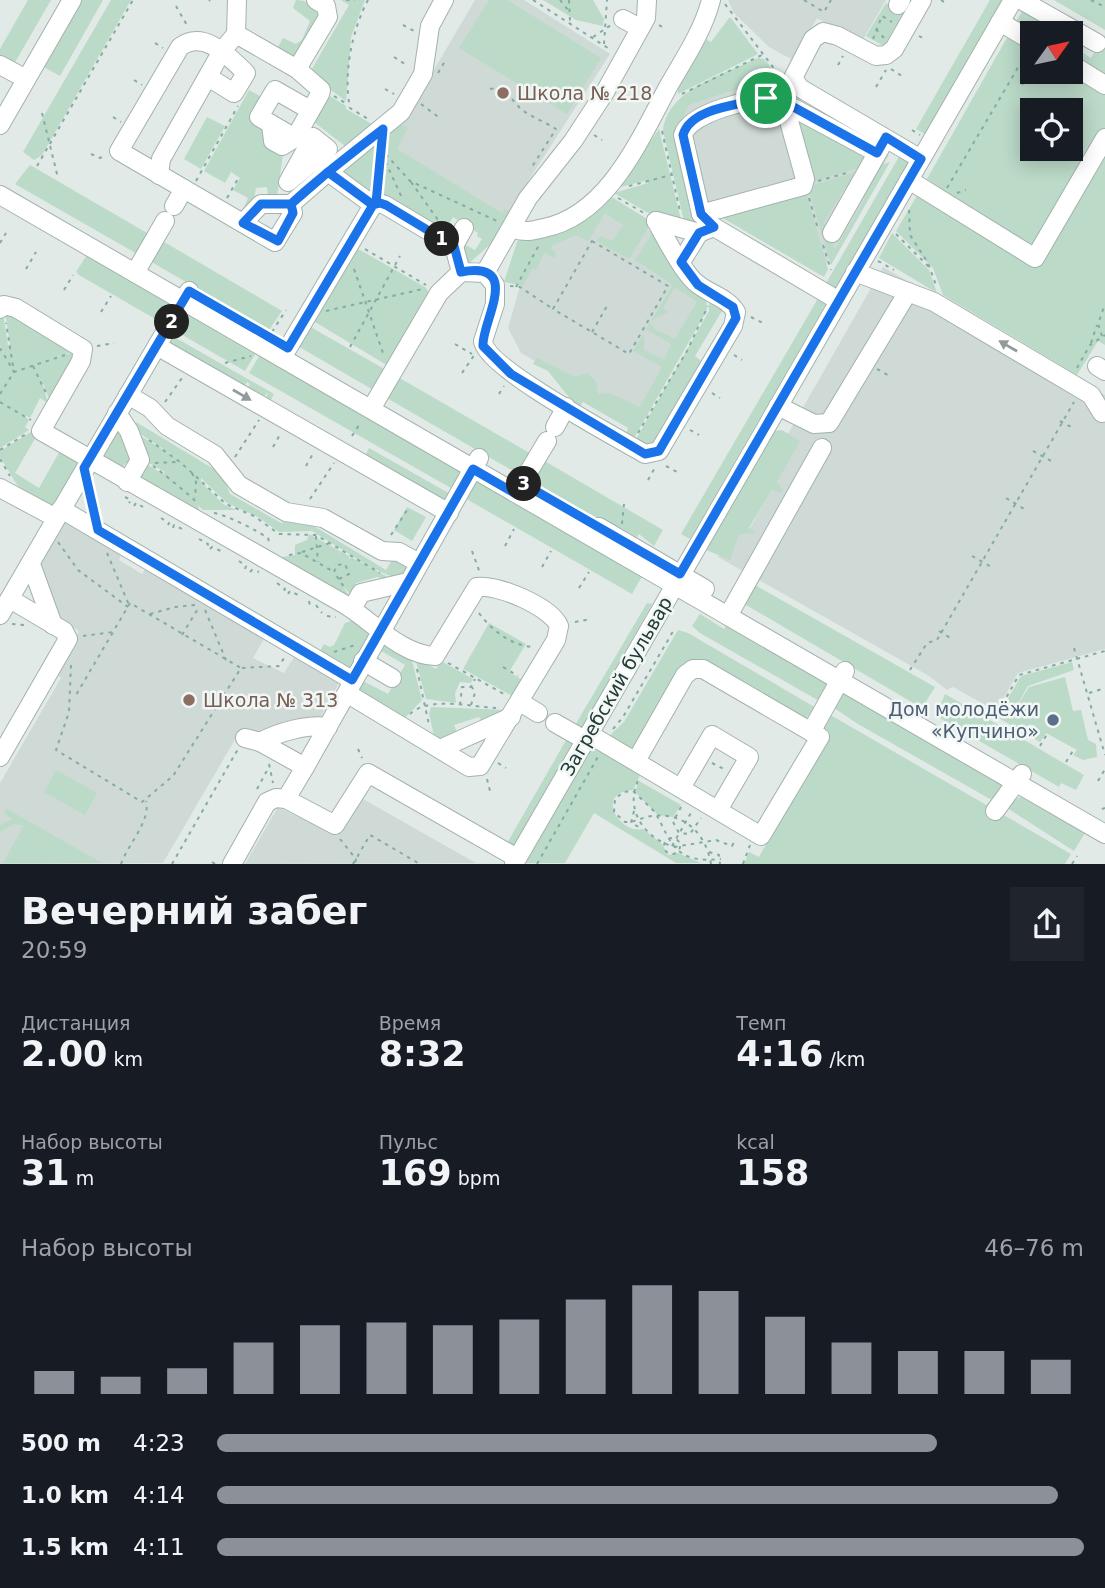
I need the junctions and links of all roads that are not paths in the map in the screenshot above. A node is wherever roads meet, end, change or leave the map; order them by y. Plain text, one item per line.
1 (59, 0) edge
2 (72, 0) edge
3 (237, 0) edge
4 (316, 0) edge
5 (444, 0) edge
6 (459, 0) edge
7 (646, 0) edge
8 (711, 0) edge
9 (1013, 0) edge
10 (1021, 0) edge
11 (908, 3) edge
12 (623, 19) dead end
13 (1000, 22) junction
14 (640, 28) junction
15 (236, 34) junction
16 (1020, 36) edge
17 (1097, 43) dead end
18 (222, 51) junction
19 (0, 65) edge
20 (297, 69) junction
21 (1083, 71) edge
22 (21, 77) junction
23 (208, 77) junction
24 (1105, 85) edge
25 (0, 102) edge
26 (789, 104) junction
27 (310, 110) junction
28 (0, 125) edge
29 (1105, 138) edge
30 (878, 152) junction
31 (921, 159) junction
32 (322, 165) junction
33 (159, 175) junction
34 (909, 180) junction
35 (0, 182) edge
36 (187, 191) junction
37 (0, 195) edge
38 (291, 204) junction
39 (374, 204) junction
40 (243, 223) junction
41 (514, 225) junction
42 (705, 225) junction
43 (464, 228) dead end
44 (832, 233) dead end
45 (450, 243) junction
46 (681, 262) junction
47 (138, 268) junction
48 (461, 272) junction
49 (855, 272) junction
50 (485, 273) junction
51 (908, 292) junction
52 (186, 296) junction
53 (839, 301) junction
54 (2, 307) edge
55 (157, 346) junction
56 (285, 353) junction
57 (1049, 370) junction
58 (128, 395) junction
59 (778, 406) junction
60 (566, 407) junction
61 (370, 409) junction
62 (117, 413) junction
63 (1104, 413) edge
64 (822, 449) dead end
65 (86, 463) junction
66 (476, 463) junction
67 (0, 488) edge
68 (519, 488) junction
69 (125, 489) junction
70 (449, 513) junction
71 (55, 519) junction
72 (419, 563) junction
73 (31, 564) junction
74 (677, 579) junction
75 (408, 582) junction
76 (10, 599) junction
77 (352, 609) junction
78 (731, 611) junction
79 (0, 615) edge
80 (53, 625) junction
81 (381, 630) junction
82 (361, 652) junction
83 (843, 676) junction
84 (392, 678) dead end
85 (350, 687) junction
86 (509, 706) junction
87 (537, 713) dead end
88 (555, 723) dead end
89 (328, 727) junction
90 (811, 732) junction
91 (587, 737) junction
92 (440, 749) junction
93 (0, 757) edge
94 (636, 761) junction
95 (305, 767) junction
96 (1019, 778) junction
97 (681, 788) junction
98 (281, 798) junction
99 (718, 810) junction
100 (995, 811) dead end
101 (1104, 812) edge
102 (1105, 834) edge
103 (515, 861) edge
104 (232, 863) edge

1 - 22 street
2 - 22 street
3 - 15 street
4 - 20 street
5 - 6 street
5 - 32 street
7 - 14 street
8 - 41 street
9 - 13 street, Загребский бульвар
10 - 17 street
11 - 30 street
12 - 14 street
13 - 16 street
13 - 31 street, Загребский бульвар
14 - 41 street
15 - 18 street
15 - 20 street
18 - 23 street
18 - 23 street
18 - 33 street
19 - 22 street
20 - 27 street
21 - 24 street
22 - 25 street
22 - 28 street
23 - 33 street
26 - 30 street
26 - 42 street
26 - 42 street
27 - 27 street
29 - 34 street
30 - 31 street
30 - 44 street
31 - 34 street, Загребский бульвар
32 - 38 street
32 - 39 street
33 - 36 street
34 - 49 street, Загребский бульвар
35 - 47 street
36 - 40 street
36 - 47 street
37 - 47 street
38 - 40 street
38 - 40 street
39 - 45 street
39 - 56 street
41 - 50 street
42 - 46 street
42 - 46 street
42 - 53 street
43 - 45 street
45 - 48 street
46 - 60 street
47 - 52 street
48 - 50 street
48 - 61 street
49 - 51 street
49 - 53 street, Загребский бульвар
50 - 60 street
57 -> 51 street
51 - 59 street
52 - 55 street
52 - 56 street
53 - 59 street, Загребский бульвар
54 - 65 street
55 - 58 street
55 -> 70 street
56 - 61 street
57 - 63 street
57 - 63 street
58 - 62 street
58 - 72 street
59 - 74 street, Загребский бульвар
60 - 68 street
61 - 66 street
62 - 65 street
62 - 69 street
64 - 78 street
65 - 69 street
65 - 71 street
66 - 68 street
66 - 70 street
67 - 71 street
68 - 74 street
69 - 77 street
70 - 72 street
71 - 73 street
71 - 85 street
72 - 75 street
73 - 76 street
73 - 80 street
74 - 78 street
74 - 91 street, Загребский бульвар
75 - 77 street
75 - 81 street
76 - 79 street
76 - 80 street
77 - 81 street
78 - 83 street
80 - 93 street
81 - 82 street
81 - 86 street
82 - 84 street
82 - 85 street
83 - 90 street
83 - 96 street
85 - 89 street
85 - 92 street
86 - 87 street
86 - 92 street
86 - 92 street
88 - 91 street
89 - 95 street
89 - 95 street
90 - 94 street
90 - 99 street
91 - 94 street
91 - 103 street, Загребский бульвар
94 - 97 street
95 - 98 street
96 - 100 street
96 - 101 street
96 - 102 street
97 - 99 street
97 - 99 street
98 - 103 street
98 - 104 street

